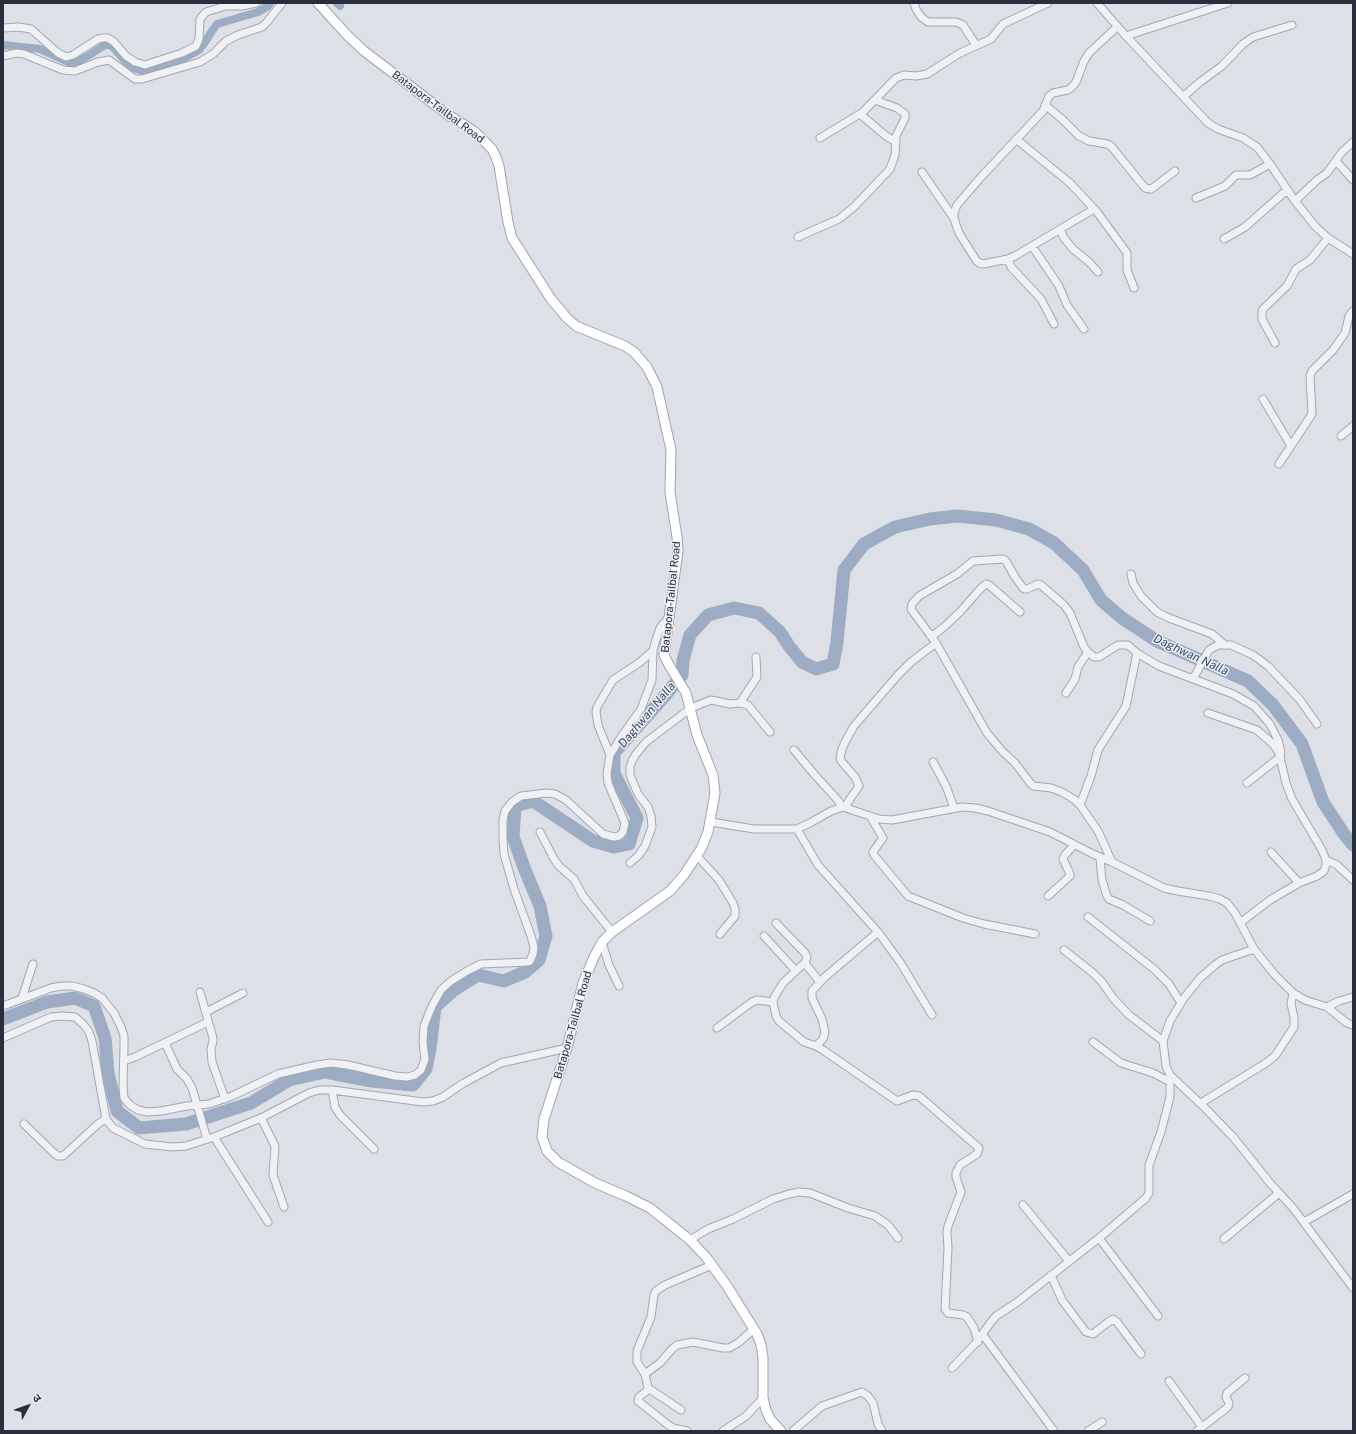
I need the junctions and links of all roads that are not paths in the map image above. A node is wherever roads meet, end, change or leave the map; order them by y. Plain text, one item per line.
1 (256, 3) edge
2 (282, 3) edge
3 (318, 3) edge
4 (914, 3) edge
5 (1048, 3) edge
6 (1097, 3) edge
7 (1228, 3) edge
8 (1292, 25) dead end
9 (1117, 27) junction
10 (3, 28) edge
11 (1126, 36) junction
12 (976, 45) junction
13 (3, 56) edge
14 (1184, 96) junction
15 (875, 100) junction
16 (1045, 105) junction
17 (860, 114) junction
18 (820, 138) dead end
19 (1016, 139) junction
20 (896, 142) junction
21 (1353, 142) edge
22 (1336, 161) junction
23 (1270, 164) junction
24 (1175, 171) dead end
25 (922, 172) dead end
26 (1353, 180) edge
27 (1287, 190) junction
28 (1196, 198) dead end
29 (1295, 201) junction
30 (1094, 209) junction
31 (955, 220) junction
32 (1060, 229) junction
33 (798, 237) dead end
34 (1328, 238) junction
35 (1224, 239) dead end
36 (1032, 246) junction
37 (1352, 250) edge
38 (1008, 259) junction
39 (1098, 272) dead end
40 (1134, 288) dead end
41 (1353, 311) edge
42 (1054, 324) dead end
43 (1084, 329) dead end
44 (1276, 343) dead end
45 (1263, 399) dead end
46 (1353, 426) edge
47 (1340, 436) dead end
48 (1290, 446) junction
49 (1279, 464) dead end
50 (1131, 574) dead end
51 (1020, 612) dead end
52 (670, 616) junction
53 (930, 635) junction
54 (936, 643) junction
55 (1225, 645) junction
56 (654, 651) junction
57 (1088, 652) junction
58 (1137, 653) junction
59 (756, 657) dead end
60 (1193, 679) junction
61 (1066, 693) dead end
62 (740, 703) junction
63 (690, 708) junction
64 (1208, 713) dead end
65 (1317, 724) dead end
66 (770, 732) dead end
67 (794, 750) dead end
68 (610, 755) junction
69 (1280, 757) junction
70 (933, 762) dead end
71 (1247, 783) dead end
72 (1080, 805) junction
73 (844, 808) junction
74 (954, 808) junction
75 (870, 816) junction
76 (711, 822) junction
77 (797, 829) junction
78 (540, 832) dead end
79 (1074, 845) junction
80 (1271, 852) dead end
81 (697, 856) junction
82 (1100, 857) junction
83 (1326, 860) junction
84 (1112, 862) junction
85 (630, 863) dead end
86 (1353, 880) edge
87 (1299, 883) junction
88 (1048, 896) dead end
89 (1088, 917) dead end
90 (1150, 921) dead end
91 (776, 923) dead end
92 (1240, 923) junction
93 (612, 932) junction
94 (878, 932) junction
95 (720, 934) dead end
96 (1035, 934) dead end
97 (764, 936) dead end
98 (602, 942) junction
99 (1254, 949) junction
100 (1064, 950) dead end
101 (806, 963) junction
102 (33, 964) dead end
103 (796, 971) junction
104 (820, 982) junction
105 (619, 986) dead end
106 (200, 992) dead end
107 (243, 993) dead end
108 (1293, 993) junction
109 (1353, 997) edge
110 (22, 998) junction
111 (773, 1002) junction
112 (1181, 1003) junction
113 (3, 1006) edge
114 (1327, 1007) junction
115 (206, 1012) junction
116 (932, 1015) dead end
117 (208, 1022) junction
118 (1353, 1025) edge
119 (717, 1028) dead end
120 (3, 1038) edge
121 (1093, 1042) dead end
122 (1163, 1042) junction
123 (165, 1043) junction
124 (816, 1046) junction
125 (567, 1048) junction
126 (124, 1061) junction
127 (1170, 1078) junction
128 (332, 1090) junction
129 (226, 1098) junction
130 (1201, 1103) junction
131 (197, 1104) junction
132 (261, 1118) junction
133 (106, 1119) junction
134 (24, 1124) dead end
135 (211, 1138) junction
136 (374, 1149) dead end
137 (1279, 1193) junction
138 (1353, 1194) edge
139 (1023, 1205) dead end
140 (284, 1207) dead end
141 (268, 1222) dead end
142 (1304, 1222) junction
143 (898, 1238) dead end
144 (1099, 1238) junction
145 (1224, 1238) dead end
146 (690, 1240) junction
147 (1069, 1261) junction
148 (712, 1265) junction
149 (1051, 1274) junction
150 (1353, 1288) edge
151 (1158, 1316) dead end
152 (754, 1329) junction
153 (983, 1335) junction
154 (978, 1342) junction
155 (1141, 1354) dead end
156 (952, 1368) dead end
157 (645, 1374) junction
158 (1245, 1378) dead end
159 (1169, 1381) dead end
160 (648, 1388) junction
161 (763, 1398) junction
162 (681, 1410) dead end
163 (1102, 1422) dead end
164 (1200, 1429) edge
165 (686, 1431) edge
166 (723, 1431) edge
167 (781, 1431) edge
168 (793, 1431) edge
169 (882, 1431) edge
170 (1054, 1431) edge
171 (1088, 1431) edge

1 - 10 street
2 - 13 street
3 - 52 main road, Batapora-Tailbal Road
4 - 12 street
5 - 12 street
6 - 9 street
7 - 11 street
8 - 14 street
9 - 11 street
9 - 16 street
11 - 14 street
12 - 15 street
14 - 23 street
15 - 17 street
15 - 20 street
16 - 19 street
16 - 24 street
17 - 18 street
17 - 20 street
19 - 30 street
19 - 31 street
20 - 33 street
21 - 22 street
22 - 26 street
22 - 29 street
23 - 27 street
23 - 28 street
25 - 31 street
27 - 29 street
27 - 35 street
29 - 34 street
30 - 32 street
30 - 40 street
31 - 38 street
32 - 36 street
32 - 39 street
34 - 37 street
34 - 44 street
36 - 38 street
36 - 43 street
38 - 42 street
41 - 48 street
45 - 48 street
46 - 47 street
48 - 49 street
50 - 55 street
51 - 53 street
52 - 56 street
52 - 63 main road, Batapora-Tailbal Road
53 - 54 street
53 - 57 street
54 - 72 street
54 - 73 street
55 - 60 street
55 - 65 street
56 - 68 street
56 - 68 street
57 - 58 street
57 - 61 street
58 - 60 street
58 - 72 street
59 - 62 street
60 - 69 street
62 - 63 street
62 - 66 street
63 - 76 main road, Batapora-Tailbal Road
63 - 85 street
64 - 69 street
67 - 73 street
68 - 129 street
69 - 71 street
69 - 83 street
70 - 74 street
72 - 84 street
73 - 75 street
73 - 77 street
74 - 75 street
74 - 79 street
75 - 96 street
76 - 77 street
76 - 81 main road, Batapora-Tailbal Road
77 - 94 street
78 - 93 street
79 - 82 street
79 - 88 street
80 - 87 street
81 - 93 main road, Batapora-Tailbal Road
81 - 95 street
82 - 84 street
82 - 90 street
83 - 86 street
83 - 87 street
84 - 92 street
87 - 92 street
89 - 112 street
91 - 101 street
92 - 99 street
93 - 98 main road, Batapora-Tailbal Road
94 - 104 street
94 - 116 street
97 - 103 street
98 - 105 street
98 - 125 main road, Batapora-Tailbal Road
99 - 108 street
99 - 112 street
100 - 122 street
101 - 103 street
101 - 104 street
102 - 110 street
103 - 111 street
104 - 124 street
106 - 115 street
107 - 115 street
108 - 114 street
108 - 130 street
109 - 114 street
110 - 113 street
110 - 126 street
111 - 119 street
111 - 124 street
112 - 122 street
114 - 118 street
115 - 117 street
117 - 123 street
117 - 129 street
120 - 133 street
121 - 127 street
122 - 127 street
123 - 126 street
123 - 131 street
124 - 154 street
125 - 128 street
125 - 146 main road, Batapora-Tailbal Road
126 - 131 street
127 - 130 street
127 - 144 street
128 - 132 street
128 - 136 street
129 - 131 street
130 - 137 street
131 - 135 street
132 - 135 street
132 - 140 street
133 - 134 street
133 - 135 street
135 - 141 street
137 - 142 street
137 - 145 street
138 - 142 street
139 - 147 street
142 - 150 street
143 - 146 street
144 - 147 street
144 - 151 street
146 - 148 main road, Batapora-Tailbal Road
147 - 149 street
148 - 152 main road, Batapora-Tailbal Road
148 - 157 street
149 - 153 street
149 - 155 street
152 - 157 street
152 - 161 main road, Batapora-Tailbal Road
153 - 154 street
153 - 170 street
154 - 156 street
157 - 160 street
158 - 164 street
159 - 164 street
160 - 162 street
160 - 165 street
161 - 166 street
161 - 167 main road, Batapora-Tailbal Road
163 - 171 street
168 - 169 street

